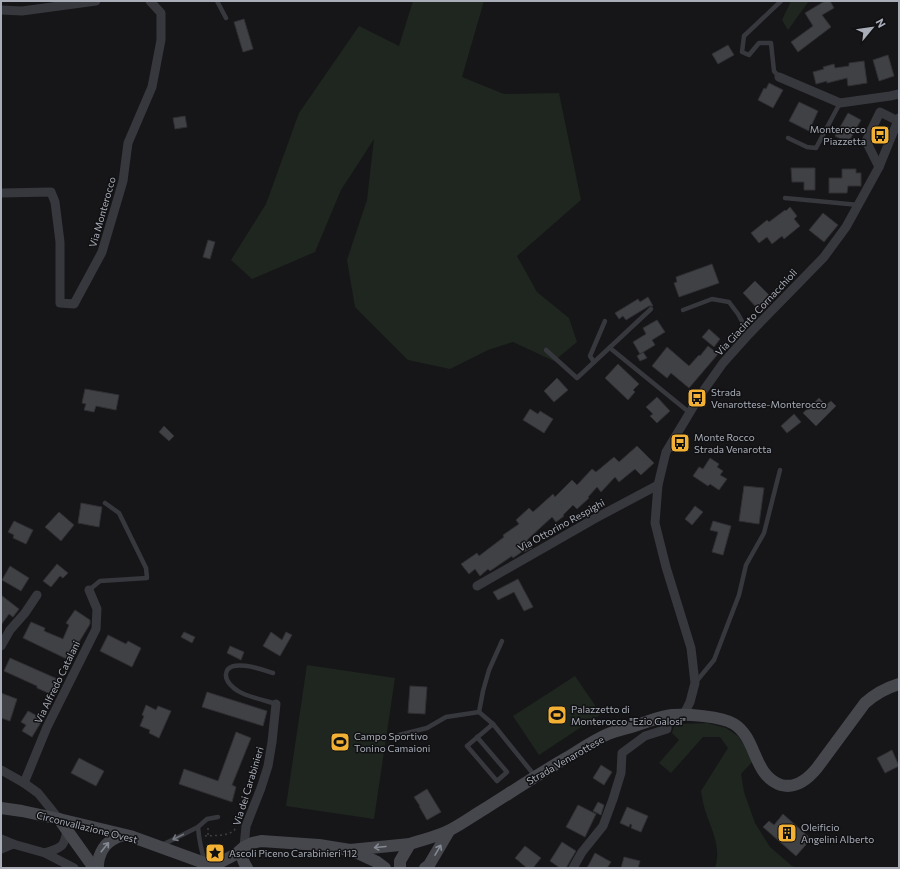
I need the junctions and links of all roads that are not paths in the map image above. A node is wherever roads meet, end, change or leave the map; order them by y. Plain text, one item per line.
1 (96, 1) edge
2 (150, 1) edge
3 (217, 1) edge
4 (781, 1) edge
5 (1, 10) edge
6 (226, 18) dead end
7 (779, 77) joint
8 (899, 94) edge
9 (840, 103) junction
10 (898, 120) edge
11 (788, 138) dead end
12 (879, 167) junction
13 (1, 193) edge
14 (785, 198) dead end
15 (859, 205) junction
16 (651, 309) dead end
17 (683, 310) dead end
18 (605, 321) dead end
19 (749, 334) junction
20 (610, 348) junction
21 (546, 350) dead end
22 (594, 362) junction
23 (690, 413) junction
24 (780, 470) dead end
25 (658, 485) junction
26 (105, 503) dead end
27 (477, 586) dead end
28 (89, 590) joint
29 (37, 595) dead end
30 (502, 641) dead end
31 (1, 646) edge
32 (273, 673) dead end
33 (696, 683) junction
34 (899, 684) edge
35 (276, 704) joint
36 (479, 712) junction
37 (687, 715) junction
38 (668, 716) junction
39 (493, 724) junction
40 (399, 735) dead end
41 (477, 737) junction
42 (1, 770) edge
43 (535, 776) junction
44 (24, 783) junction
45 (1, 808) edge
46 (218, 816) dead end
47 (59, 819) junction
48 (198, 827) junction
49 (67, 830) junction
50 (449, 831) junction
51 (124, 835) junction
52 (1, 839) edge
53 (13, 844) junction
54 (410, 844) junction
55 (158, 847) junction
56 (244, 847) junction
57 (1, 849) edge
58 (350, 850) junction
59 (45, 853) junction
60 (212, 866) edge
61 (428, 867) edge
62 (74, 868) edge
63 (94, 868) edge
64 (98, 868) edge
65 (247, 868) edge
66 (385, 868) edge
67 (400, 868) edge
68 (573, 868) edge

1 - 5 street
2 - 13 street, Via Monterocco
3 - 6 lane
4 - 7 lane
7 - 9 street
8 - 9 street
9 - 11 lane
10 - 12 street, Via Giacinto Cornacchioli
10 - 12 street
12 - 15 street, Via Giacinto Cornacchioli
14 - 15 lane
15 - 19 street, Via Giacinto Cornacchioli
16 - 20 lane
17 - 19 lane
18 - 22 lane
19 - 23 street, Via Giacinto Cornacchioli
20 - 22 lane
20 - 23 lane
21 - 22 lane
23 - 25 street, Via Giacinto Cornacchioli
24 - 33 lane
25 - 27 street, Via Ottorino Respighi
25 - 33 street, Via Giacinto Cornacchioli
26 - 28 lane
28 - 44 street, Via Alfredo Catalani
29 - 31 street
30 - 36 lane
32 - 35 lane, Via dei Carabinieri
33 - 37 street, Via Giacinto Cornacchioli
34 - 37 main road, Strada Venarottese
35 - 56 street, Via dei Carabinieri
36 - 39 lane
36 - 40 lane
37 - 38 main road, Strada Venarottese
38 - 43 main road, Strada Venarottese
38 - 68 street
39 - 41 lane
39 - 43 lane
41 - 41 lane
42 - 44 street
43 - 50 main road, Strada Venarottese
44 - 47 street
45 - 47 main road, Circonvallazione Ovest
46 - 48 lane
47 - 49 main road
47 - 51 main road, Circonvallazione Ovest
48 -> 55 lane
48 - 60 lane
49 - 59 street
49 - 63 main road
50 - 54 main road, Strada Venarottese
61 -> 50 main road, Strada Venarottese
51 - 55 main road, Circonvallazione Ovest
64 -> 51 main road
52 - 53 street
53 - 57 street
53 - 59 street
54 -> 58 main road, Strada Venarottese
54 - 67 main road
55 - 60 main road, Circonvallazione Ovest
56 - 58 main road, Strada Venarottese
56 - 60 main road, Strada Venarottese
56 - 65 main road
58 - 66 main road, Strada Venarottese
59 - 62 street

